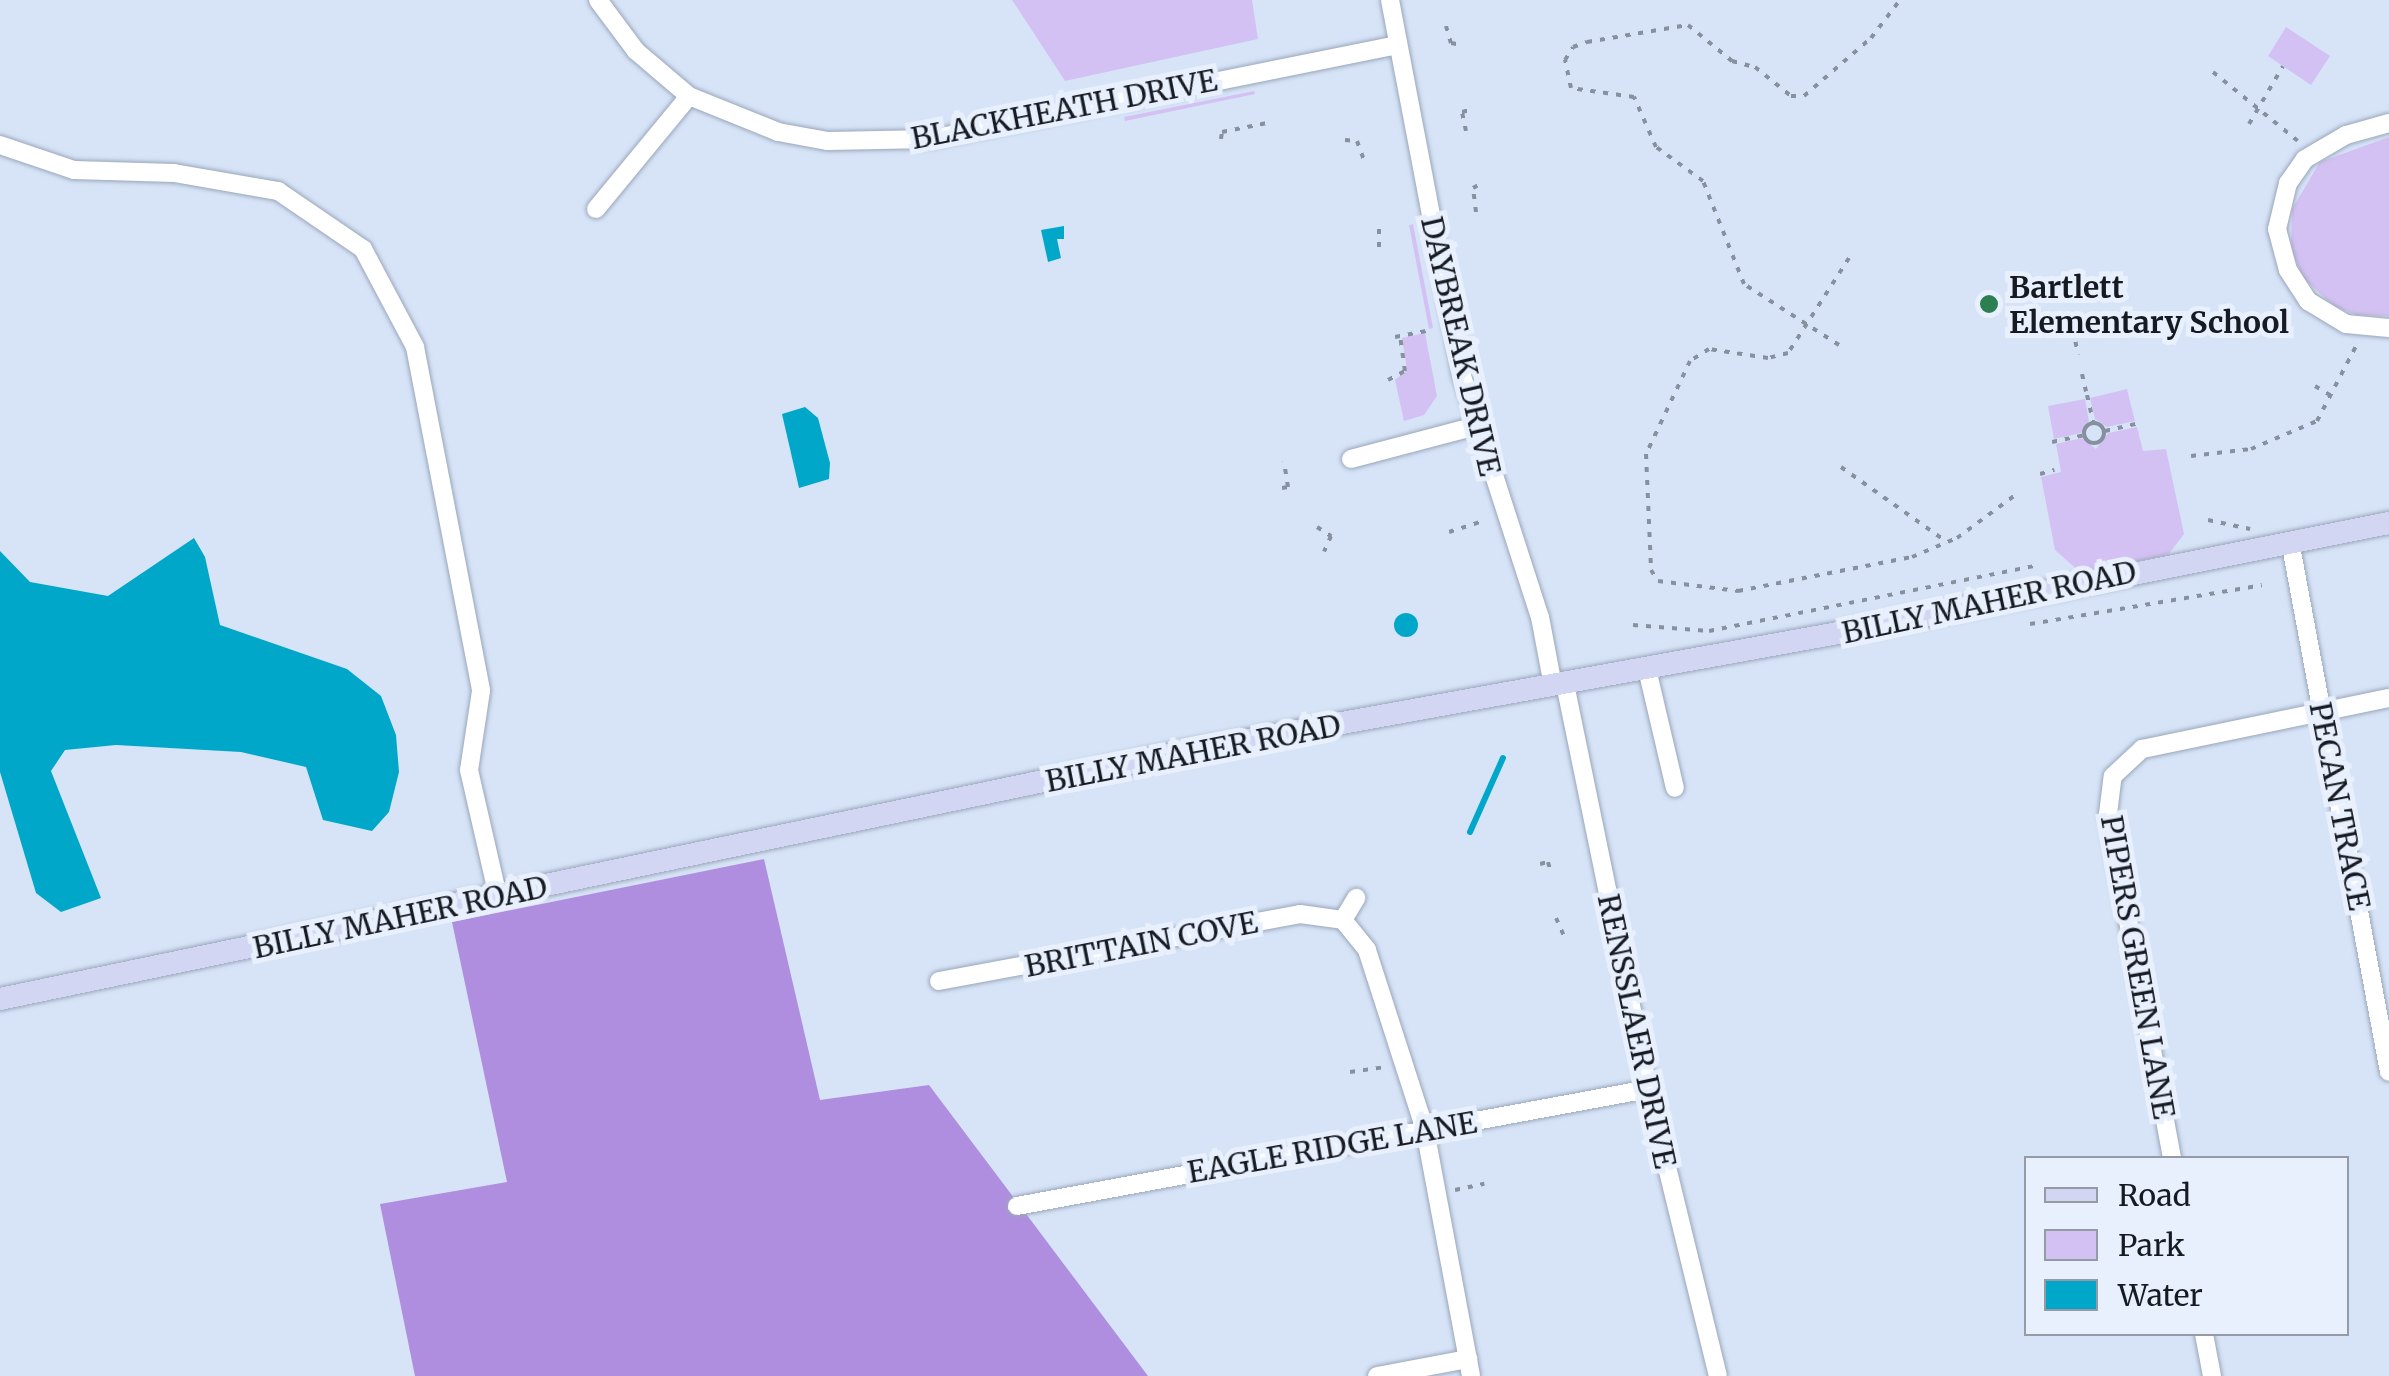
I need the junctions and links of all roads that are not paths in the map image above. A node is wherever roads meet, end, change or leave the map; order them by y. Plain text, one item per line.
1 (598, 0) edge
2 (1390, 0) edge
3 (1398, 45) junction
4 (689, 96) junction
5 (2389, 124) edge
6 (0, 145) edge
7 (596, 209) dead end
8 (2389, 328) edge
9 (1476, 426) junction
10 (1351, 458) dead end
11 (2389, 523) edge
12 (2290, 541) junction
13 (1647, 669) junction
14 (1559, 685) junction
15 (2389, 698) edge
16 (2322, 710) junction
17 (1675, 788) dead end
18 (498, 897) junction
19 (1356, 898) dead end
20 (1344, 920) junction
21 (938, 981) dead end
22 (0, 999) edge
23 (2389, 1072) edge
24 (1648, 1089) junction
25 (1425, 1130) junction
26 (2172, 1156) edge
27 (1016, 1206) dead end
28 (2204, 1336) edge
29 (1470, 1367) edge
30 (1377, 1376) edge
31 (1718, 1376) edge
32 (2212, 1376) edge

1 - 4 street, BLACKHEATH DRIVE
2 - 3 street, DAYBREAK DRIVE
3 - 4 street, BLACKHEATH DRIVE
3 - 9 street, DAYBREAK DRIVE
4 - 7 street
5 - 8 street
6 - 18 street
9 - 10 street
9 - 14 street, DAYBREAK DRIVE
11 - 12 main road, BILLY MAHER ROAD
12 - 13 main road, BILLY MAHER ROAD
12 - 16 street, PECAN TRACE
13 - 14 main road, BILLY MAHER ROAD
13 - 17 street
14 - 18 main road, BILLY MAHER ROAD
14 - 24 street, RENSSLAER DRIVE
15 - 16 street
16 - 23 street, PECAN TRACE
16 - 26 street, PIPERS GREEN LANE
18 - 22 main road, BILLY MAHER ROAD
19 - 20 street
20 - 21 street, BRITTAIN COVE
20 - 25 street
24 - 25 street, EAGLE RIDGE LANE
24 - 31 street, RENSSLAER DRIVE
25 - 27 street, EAGLE RIDGE LANE
25 - 29 street
28 - 32 street
29 - 30 street

